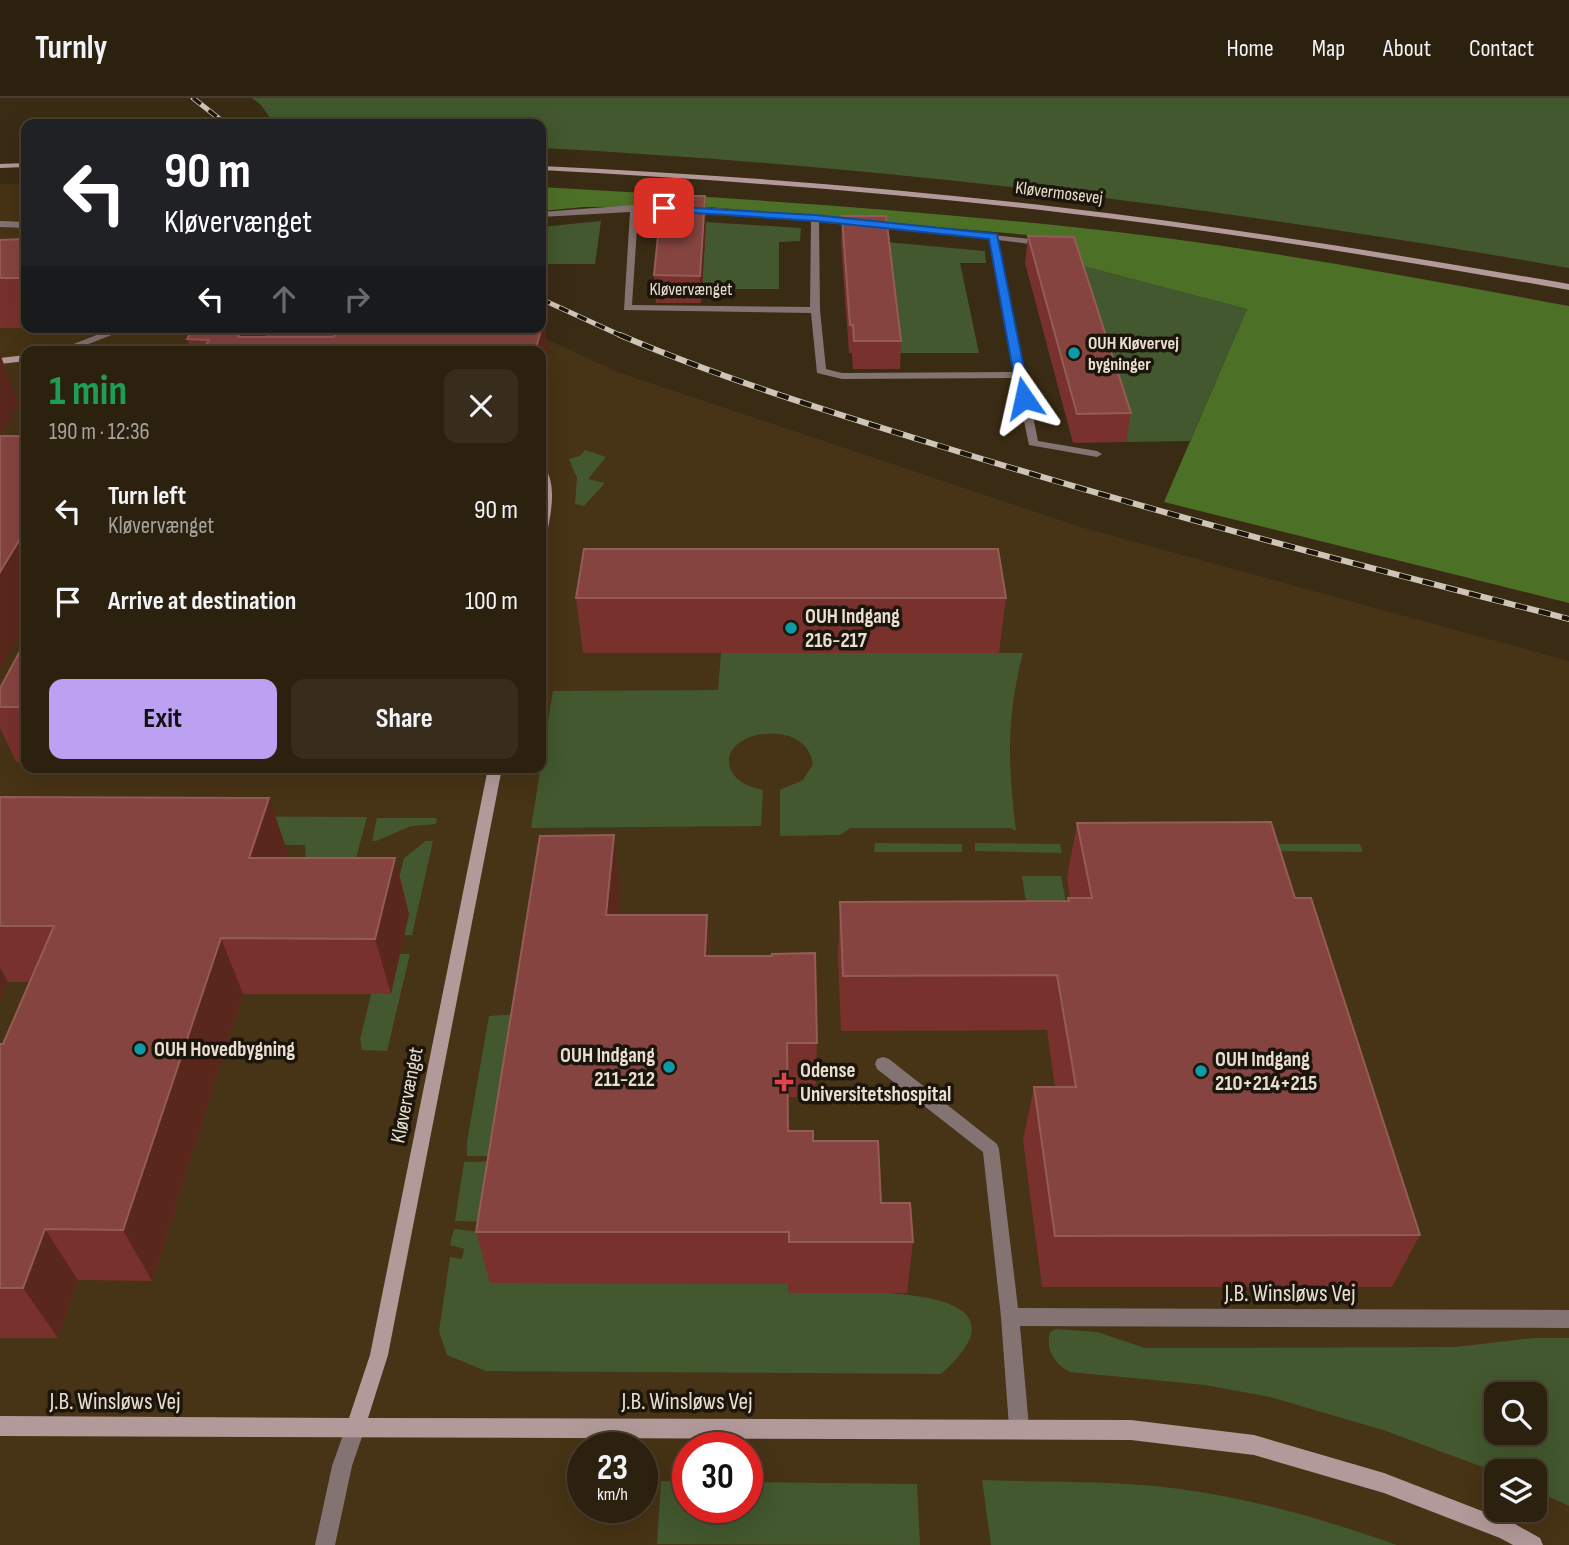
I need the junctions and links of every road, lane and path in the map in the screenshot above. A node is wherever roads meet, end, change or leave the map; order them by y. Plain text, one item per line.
1 (21, 165) edge
2 (0, 166) edge
3 (546, 167) edge
4 (634, 208) junction
5 (546, 214) edge
6 (815, 218) junction
7 (0, 224) edge
8 (21, 225) edge
9 (993, 236) junction
10 (1051, 252) edge
11 (1569, 287) edge
12 (815, 310) junction
13 (110, 333) edge
14 (75, 346) edge
15 (21, 359) edge
16 (0, 361) edge
17 (1020, 375) junction
18 (1097, 454) dead end
19 (494, 773) edge
20 (883, 1064) dead end
21 (1010, 1317) junction
22 (1569, 1319) edge
23 (0, 1426) edge
24 (1020, 1427) junction
25 (355, 1428) junction
26 (325, 1545) edge
27 (1533, 1545) edge

1 - 2 street
3 - 11 street, Kløvermosevej
4 - 5 street
4 - 6 street
4 - 12 street, Kløvervænget
6 - 9 street
6 - 12 street
7 - 8 street
9 - 10 street
9 - 17 street
12 - 17 street
13 - 14 street
15 - 16 street
17 - 18 street
19 - 25 street, Kløvervænget
20 - 21 street
21 - 22 street, J.B. Winsløws Vej
21 - 24 street
23 - 25 street, J.B. Winsløws Vej
24 - 25 street, J.B. Winsløws Vej
24 - 27 street, J.B. Winsløws Vej
25 - 26 street

